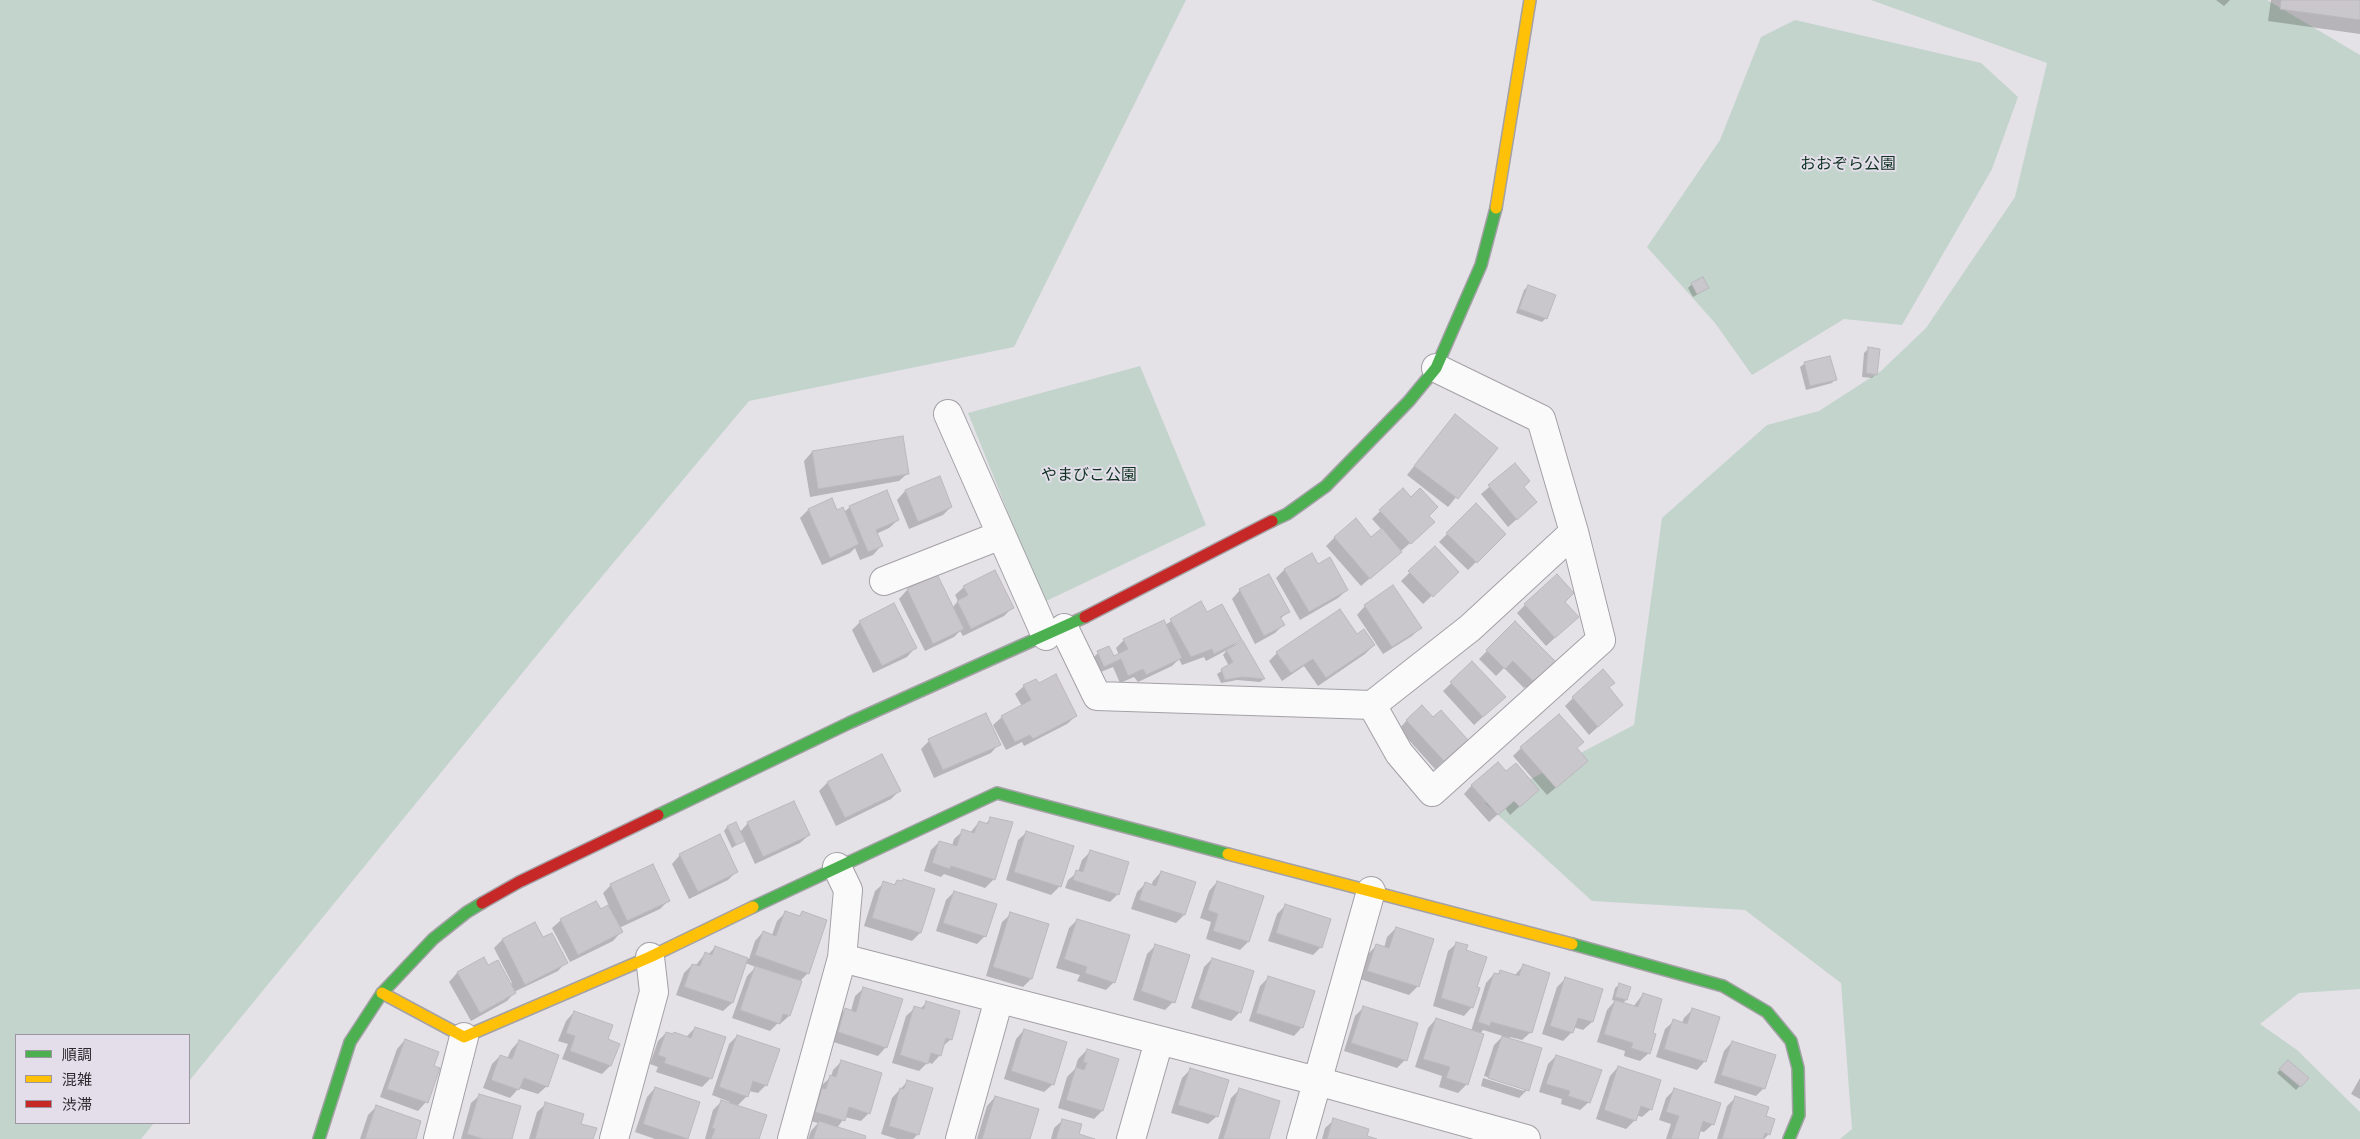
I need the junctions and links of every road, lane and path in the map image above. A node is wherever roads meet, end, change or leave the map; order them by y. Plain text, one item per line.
1 (1530, 0) edge
2 (1436, 368) junction
3 (948, 414) dead end
4 (1574, 532) junction
5 (1002, 535) junction
6 (884, 581) dead end
7 (1055, 632) junction
8 (1372, 705) junction
9 (837, 866) junction
10 (1371, 891) junction
11 (650, 957) junction
12 (842, 958) junction
13 (382, 993) junction
14 (999, 999) junction
15 (464, 1037) junction
16 (1159, 1041) junction
17 (1317, 1081) junction
18 (1472, 1132) edge
19 (319, 1139) edge
20 (438, 1139) edge
21 (614, 1139) edge
22 (792, 1139) edge
23 (960, 1139) edge
24 (1131, 1139) edge
25 (1301, 1139) edge
26 (1526, 1139) edge
27 (1789, 1139) edge

1 - 2 street
2 - 4 street
2 - 7 street
3 - 5 street
4 - 8 street
4 - 8 street
5 - 6 street
5 - 7 street
7 - 8 street
7 - 13 street
9 - 10 street
9 - 11 street
9 - 12 street
10 - 17 street
10 - 27 street
11 - 15 street
11 - 21 street
12 - 14 street
12 - 22 street
13 - 15 street
13 - 19 street
14 - 16 street
14 - 23 street
15 - 20 street
16 - 17 street
16 - 24 street
17 - 18 street
17 - 25 street
18 - 26 street

